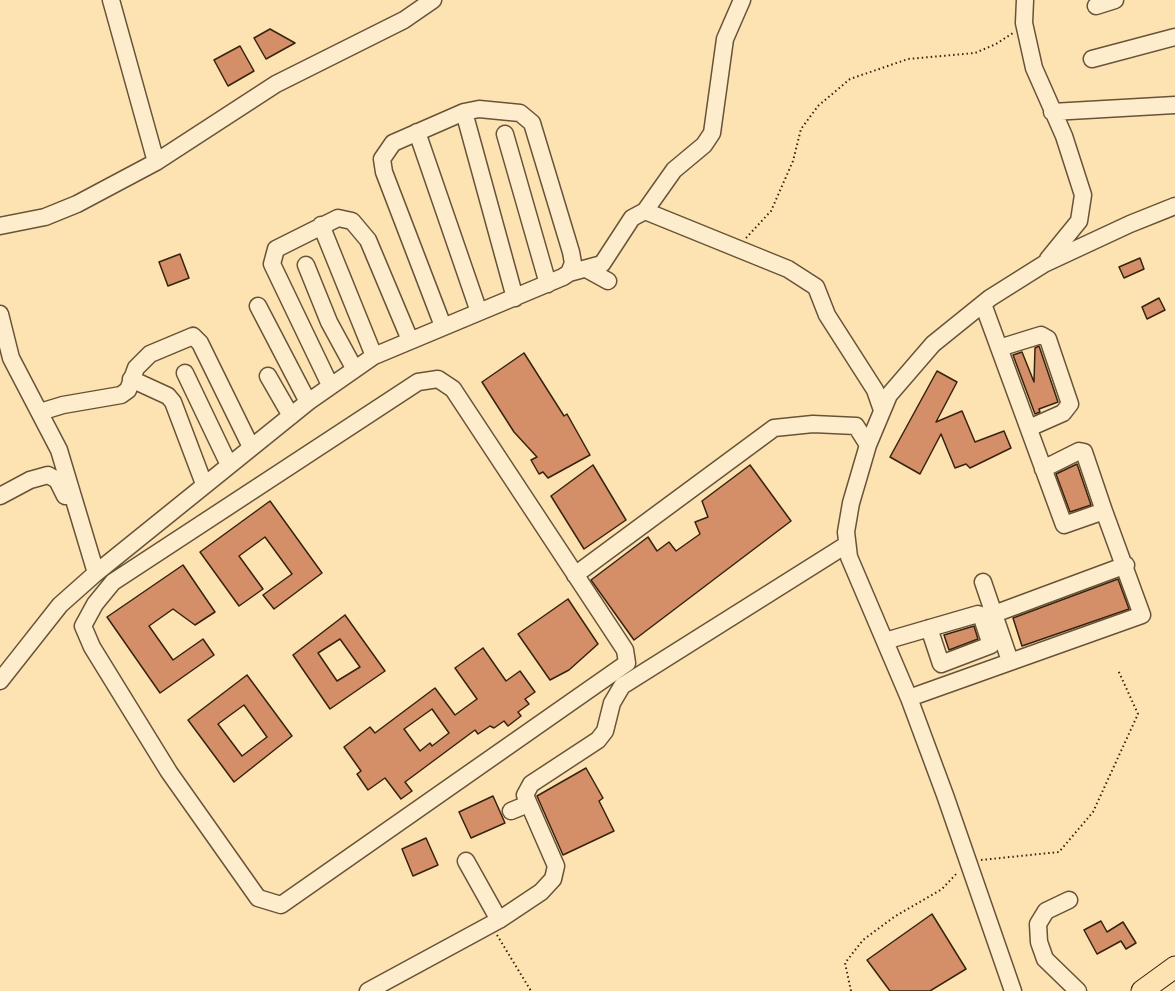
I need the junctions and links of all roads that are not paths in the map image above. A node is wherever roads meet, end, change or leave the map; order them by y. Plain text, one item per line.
1 (111, 0) edge
2 (433, 0) edge
3 (742, 0) edge
4 (1025, 0) edge
5 (1115, 0) edge
6 (1096, 6) dead end
7 (1175, 37) edge
8 (1092, 59) dead end
9 (1175, 105) edge
10 (464, 112) junction
11 (1052, 112) junction
12 (417, 132) junction
13 (505, 134) dead end
14 (156, 162) junction
15 (1175, 206) edge
16 (645, 211) junction
17 (321, 225) junction
18 (0, 226) edge
19 (1044, 264) junction
20 (306, 265) dead end
21 (588, 270) junction
22 (569, 273) junction
23 (608, 281) dead end
24 (549, 284) junction
25 (515, 298) junction
26 (983, 304) junction
27 (258, 306) dead end
28 (479, 312) junction
29 (0, 314) edge
30 (443, 326) junction
31 (410, 340) junction
32 (999, 348) junction
33 (374, 356) junction
34 (354, 368) junction
35 (185, 373) dead end
36 (268, 375) dead end
37 (131, 379) junction
38 (330, 385) junction
39 (308, 402) junction
40 (882, 410) junction
41 (40, 412) junction
42 (291, 416) junction
43 (1029, 428) junction
44 (868, 445) junction
45 (252, 447) junction
46 (229, 465) junction
47 (64, 467) junction
48 (1044, 469) junction
49 (47, 475) junction
50 (204, 484) junction
51 (0, 496) edge
52 (1104, 511) junction
53 (846, 545) junction
54 (1126, 565) junction
55 (575, 575) junction
56 (92, 576) junction
57 (983, 582) dead end
58 (994, 614) junction
59 (929, 628) dead end
60 (885, 641) junction
61 (1010, 661) junction
62 (0, 681) edge
63 (909, 698) junction
64 (528, 804) junction
65 (511, 811) dead end
66 (466, 861) dead end
67 (1069, 900) dead end
68 (495, 922) junction
69 (1175, 967) edge
70 (368, 991) edge
71 (1013, 991) edge
72 (1078, 991) edge
73 (1142, 991) edge

1 - 14 street
2 - 14 street
3 - 16 street
4 - 11 street
5 - 6 street
7 - 8 street
9 - 11 street
10 - 12 street
10 - 22 street
10 - 25 street
11 - 19 street
12 - 28 street
12 - 30 street
13 - 24 street
14 - 18 street
15 - 19 street
16 - 21 street
16 - 40 street
17 - 31 street
17 - 33 street
17 - 38 street
19 - 26 street
20 - 34 street
21 - 22 street
21 - 23 street
22 - 24 street
24 - 25 street
25 - 28 street
26 - 32 street
26 - 40 street
27 - 39 street
28 - 30 street
29 - 41 street
30 - 31 street
31 - 33 street
32 - 43 street
32 - 43 street
33 - 34 street
34 - 38 street
35 - 46 street
36 - 42 street
37 - 41 street
37 - 45 street
37 - 50 street
38 - 39 street
39 - 42 street
40 - 44 street
41 - 47 street
42 - 45 street
43 - 48 street
44 - 53 street
44 - 55 street
45 - 46 street
46 - 50 street
47 - 49 street
47 - 56 street
48 - 52 street
48 - 52 street
49 - 51 street
49 - 56 street
50 - 56 street
52 - 54 street
53 - 60 street
53 - 64 street
54 - 58 street
54 - 61 street
55 - 55 street
56 - 62 street
57 - 58 street
58 - 61 street
59 - 60 street
60 - 63 street
61 - 63 street
63 - 71 street
64 - 65 street
64 - 68 street
66 - 68 street
67 - 72 street
68 - 70 street
69 - 73 main road

